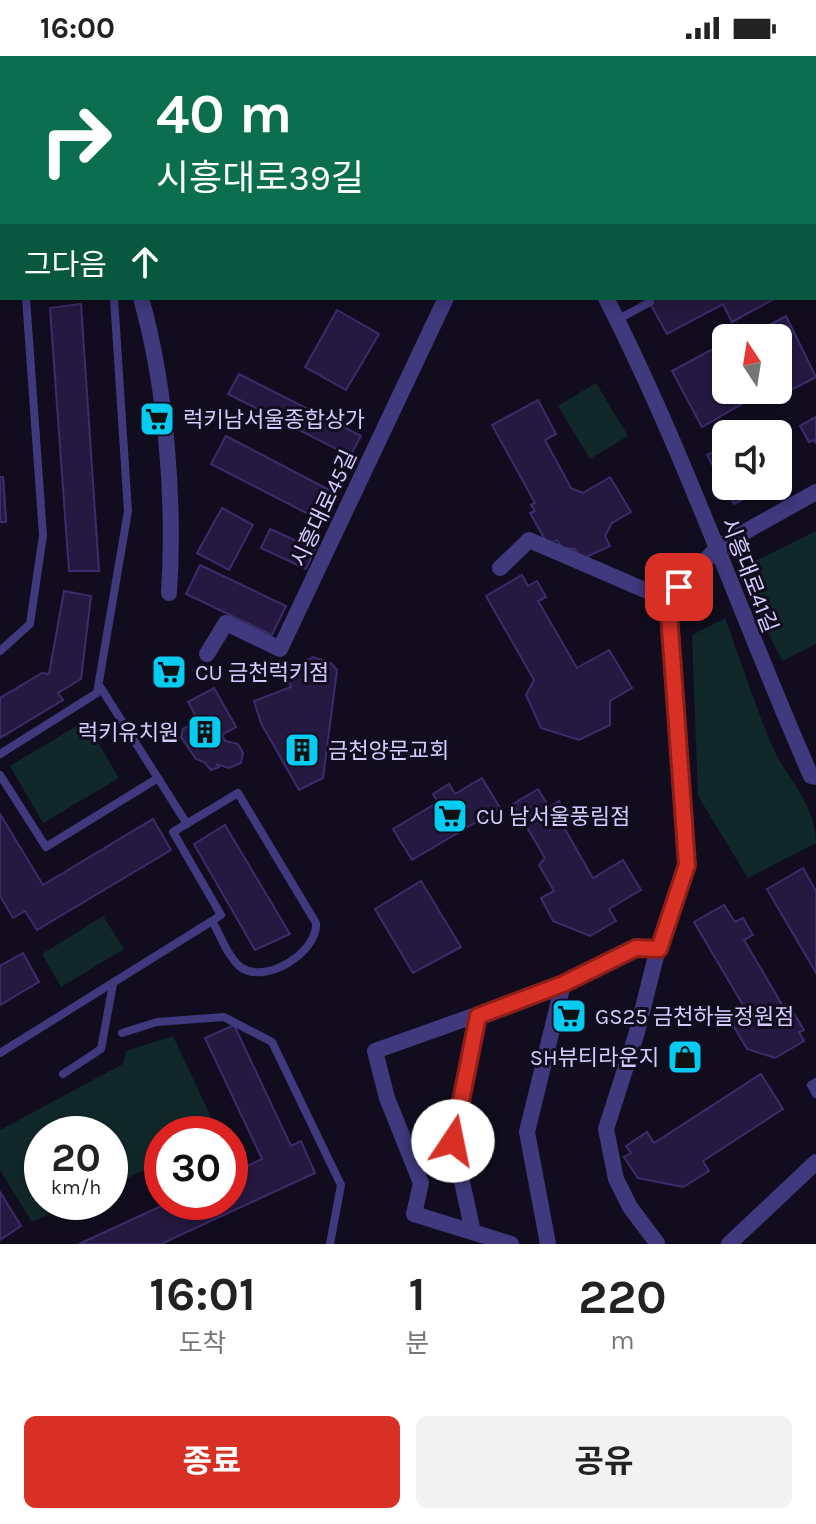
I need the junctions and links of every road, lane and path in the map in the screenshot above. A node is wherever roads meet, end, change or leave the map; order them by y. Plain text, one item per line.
1 (26, 300) edge
2 (114, 300) edge
3 (141, 300) edge
4 (445, 300) edge
5 (607, 300) edge
6 (650, 302) dead end
7 (617, 320) junction
8 (816, 492) edge
9 (718, 547) junction
10 (500, 568) dead end
11 (169, 593) dead end
12 (668, 600) junction
13 (0, 651) edge
14 (207, 654) dead end
15 (99, 685) junction
16 (0, 754) edge
17 (0, 775) edge
18 (816, 777) edge
19 (158, 778) junction
20 (187, 824) junction
21 (212, 921) junction
22 (659, 949) junction
23 (113, 983) junction
24 (563, 984) junction
25 (478, 1016) junction
26 (122, 1033) dead end
27 (0, 1053) edge
28 (63, 1074) dead end
29 (816, 1082) edge
30 (816, 1094) edge
31 (816, 1162) edge
32 (473, 1232) junction
33 (330, 1244) edge
34 (511, 1244) edge
35 (548, 1244) edge
36 (656, 1244) edge
37 (664, 1244) edge
38 (729, 1244) edge

1 - 13 lane
2 - 15 lane
3 - 11 street
4 - 14 street, 시흥대로45길
5 - 7 street, 시흥대로41길
6 - 7 lane
7 - 9 street, 시흥대로41길
8 - 9 street
9 - 12 street
9 - 18 street, 시흥대로41길
10 - 12 street
12 - 22 street
15 - 16 lane
15 - 19 lane
17 - 19 lane
19 - 20 lane
20 - 21 lane
20 - 21 lane
21 - 23 lane
22 - 24 street
22 - 36 street
23 - 27 lane
23 - 28 lane
24 - 25 street
24 - 35 street
25 - 32 street
25 - 32 street
26 - 33 lane
29 - 30 lane
31 - 38 street
32 - 34 street
36 - 37 street

